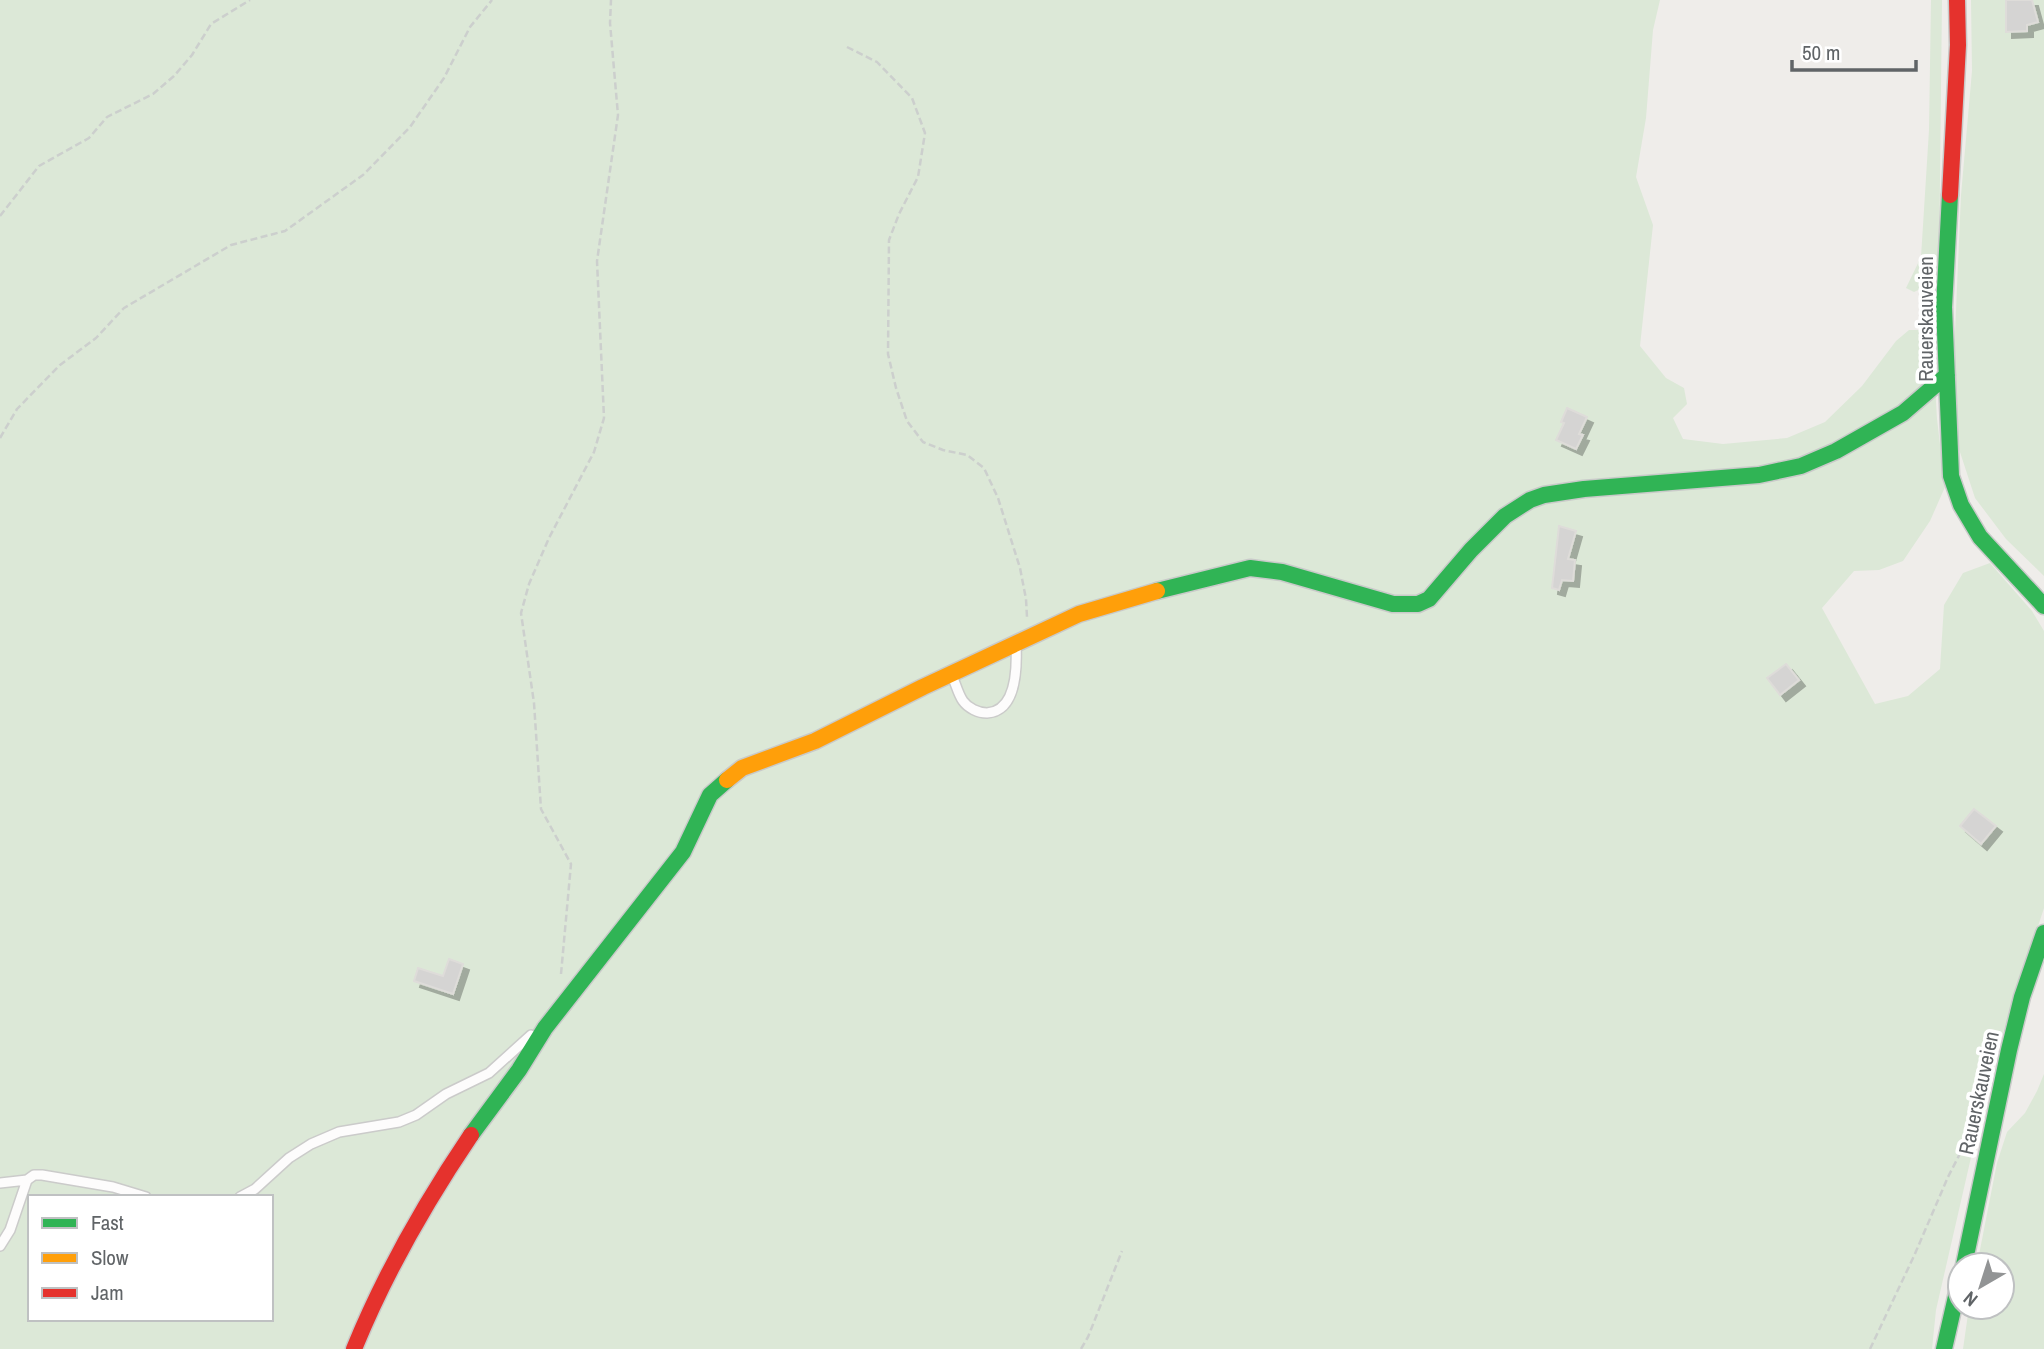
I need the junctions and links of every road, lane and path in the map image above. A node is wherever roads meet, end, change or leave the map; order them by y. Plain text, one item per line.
1 (250, 0) edge
2 (492, 0) edge
3 (611, 0) edge
4 (1957, 0) edge
5 (847, 47) dead end
6 (0, 216) edge
7 (1947, 375) junction
8 (0, 438) edge
9 (2044, 606) edge
10 (1022, 641) junction
11 (951, 674) junction
12 (2044, 933) edge
13 (561, 973) dead end
14 (545, 1028) junction
15 (1971, 1133) dead end
16 (27, 1180) junction
17 (0, 1183) edge
18 (139, 1195) edge
19 (244, 1195) edge
20 (0, 1246) edge
21 (1122, 1251) dead end
22 (1968, 1251) edge
23 (1950, 1321) edge
24 (355, 1349) edge
25 (1081, 1349) edge
26 (1870, 1349) edge
27 (1944, 1349) edge

1 - 6 path
2 - 8 path
3 - 13 path
4 - 7 street, Rauerskauveien
5 - 10 path
7 - 9 street, Rauerskauveien
7 - 10 street
10 - 11 street
10 - 11 lane
11 - 14 street
12 - 22 street, Rauerskauveien
14 - 19 lane
14 - 24 street
15 - 26 path
16 - 17 lane
16 - 18 lane
16 - 20 lane
21 - 25 path
23 - 27 street

